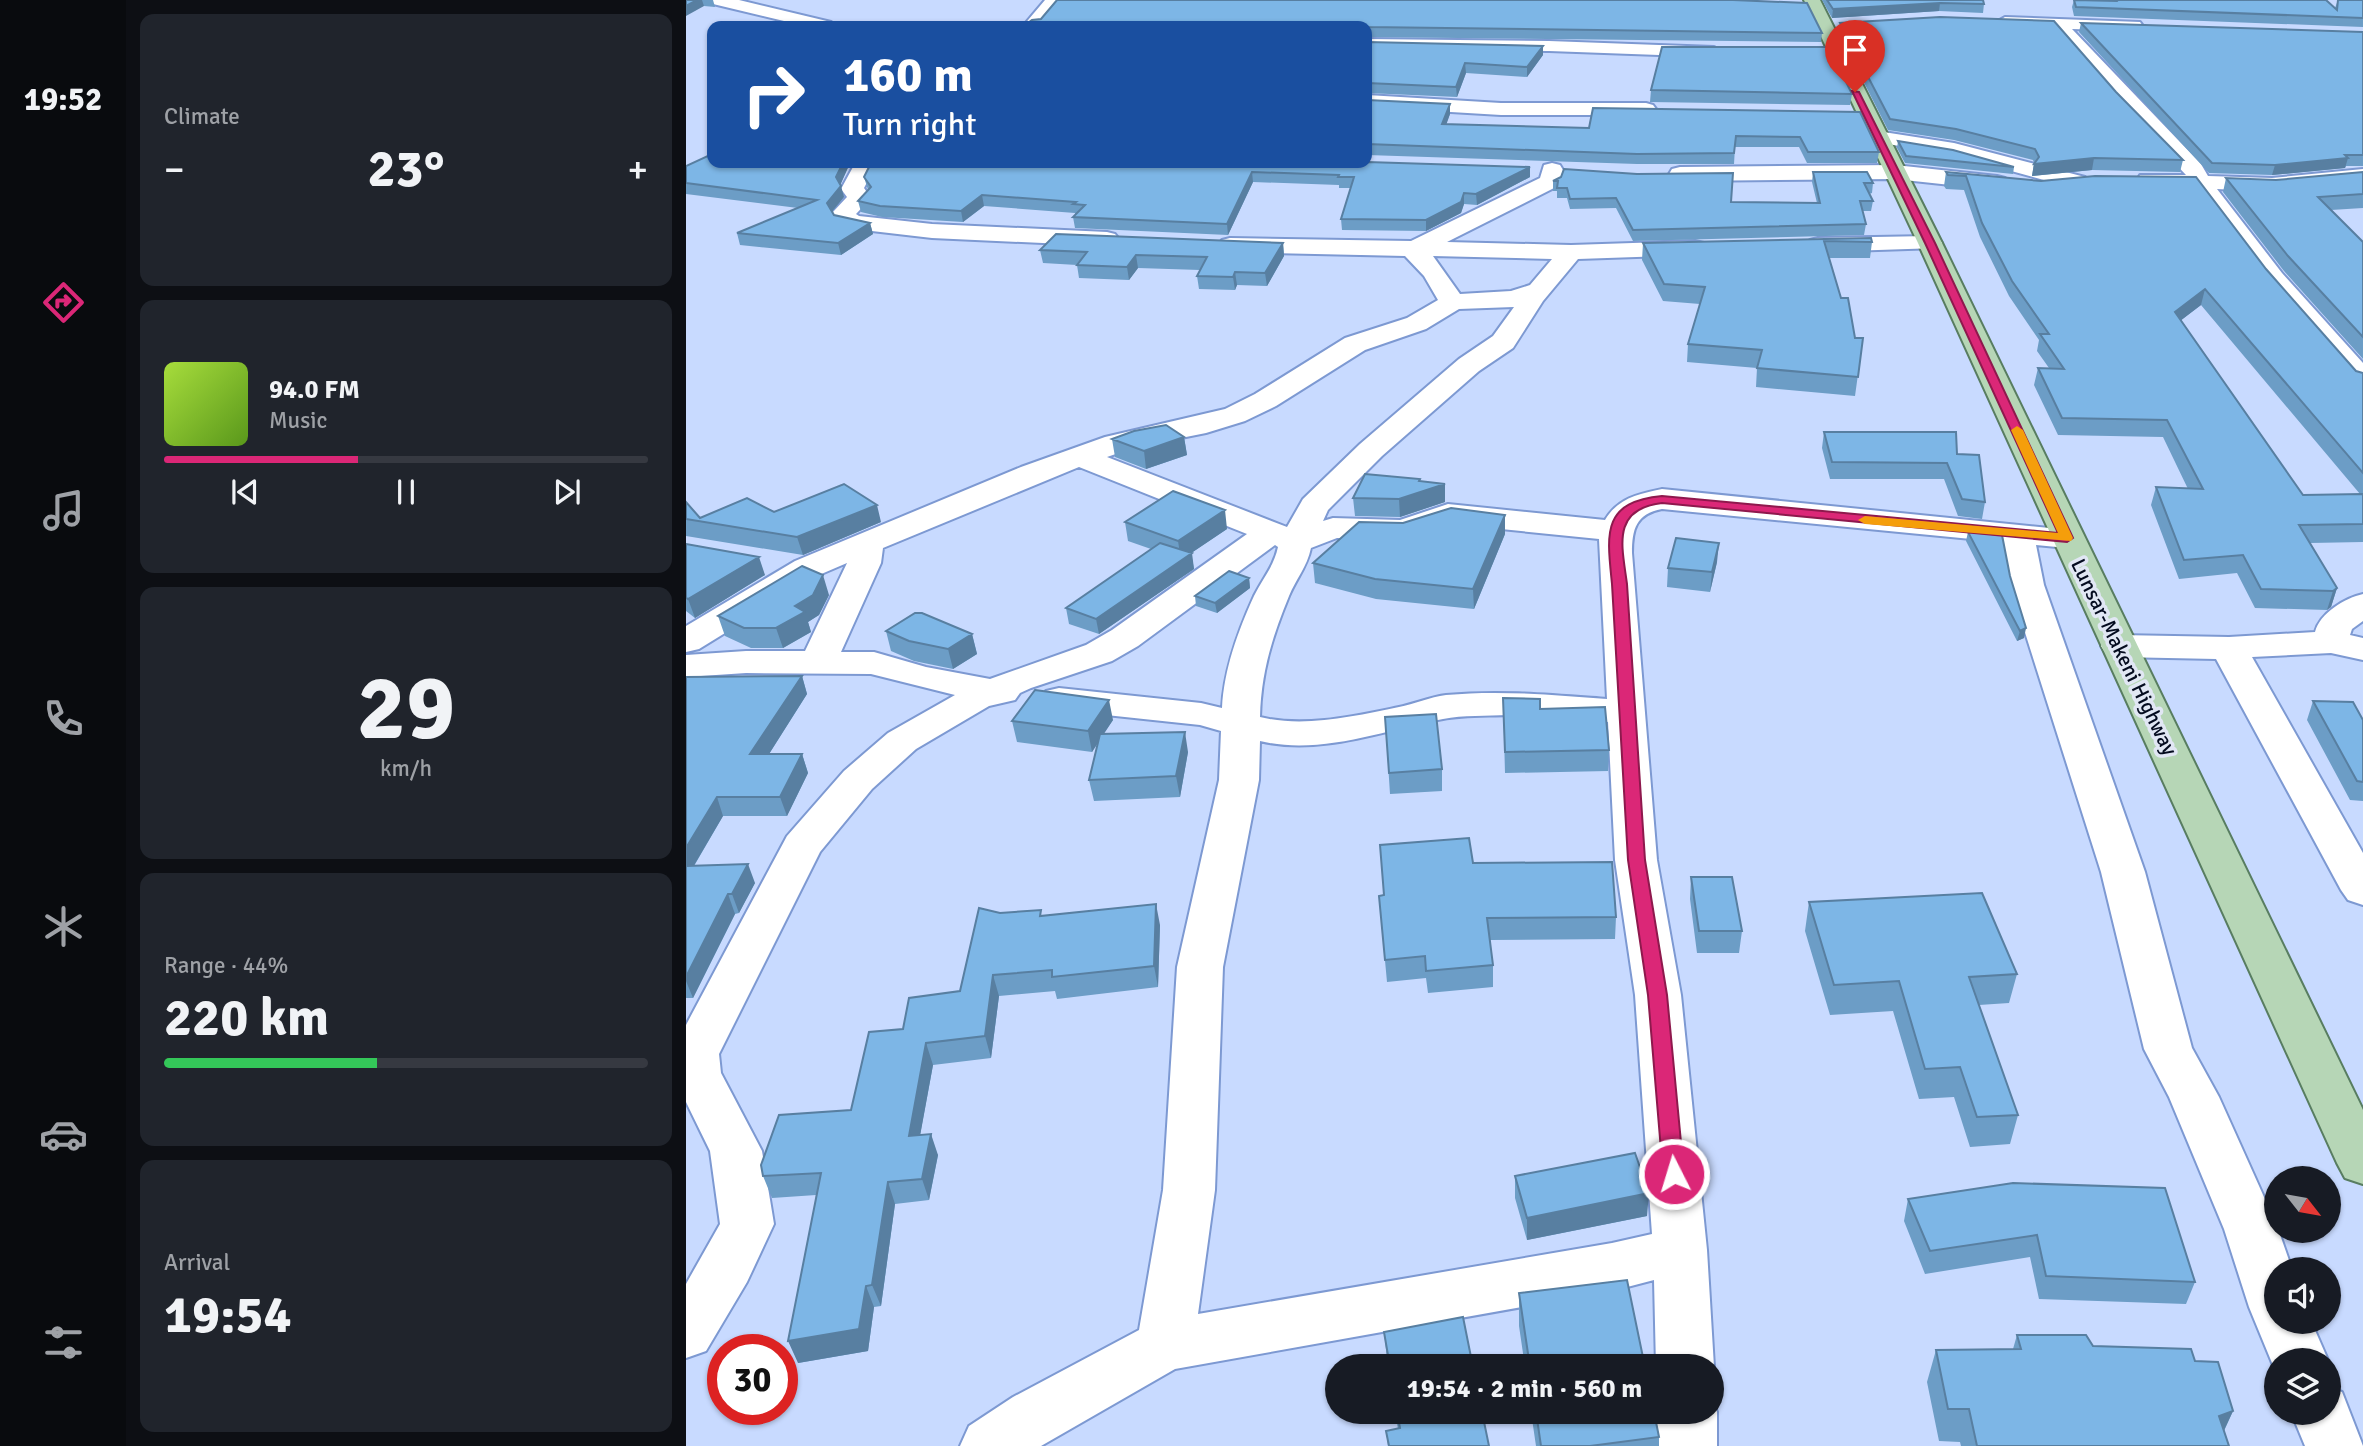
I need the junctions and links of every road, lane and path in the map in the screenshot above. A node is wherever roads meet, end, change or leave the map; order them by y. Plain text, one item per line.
1 (719, 0) edge
2 (1054, 0) edge
3 (805, 21) edge
4 (1035, 21) edge
5 (1987, 21) edge
6 (1820, 23) edge
7 (2058, 23) junction
8 (2155, 27) edge
9 (1372, 44) edge
10 (1730, 52) edge
11 (1372, 101) edge
12 (1670, 110) edge
13 (1865, 121) junction
14 (863, 168) edge
15 (1551, 170) dead end
16 (1895, 172) junction
17 (1661, 174) edge
18 (2363, 176) edge
19 (2104, 180) edge
20 (2128, 180) edge
21 (2077, 182) junction
22 (2202, 184) junction
23 (2272, 185) junction
24 (2224, 216) junction
25 (1136, 241) edge
26 (1930, 243) junction
27 (1204, 244) edge
28 (1794, 245) edge
29 (1714, 247) edge
30 (1413, 250) junction
31 (1572, 252) junction
32 (1539, 290) junction
33 (1452, 302) junction
34 (2363, 380) edge
35 (1080, 457) junction
36 (1615, 531) junction
37 (2017, 535) junction
38 (1284, 537) junction
39 (2067, 538) junction
40 (868, 542) junction
41 (760, 563) edge
42 (807, 568) junction
43 (2363, 604) edge
44 (686, 641) edge
45 (2347, 645) edge
46 (2119, 646) junction
47 (2229, 648) junction
48 (819, 661) junction
49 (686, 666) edge
50 (993, 691) junction
51 (1627, 712) junction
52 (1240, 724) junction
53 (2363, 890) edge
54 (2363, 1163) edge
55 (1681, 1250) junction
56 (2264, 1268) edge
57 (686, 1333) edge
58 (1165, 1345) junction
59 (1685, 1354) edge
60 (1687, 1424) edge
61 (2326, 1425) edge
62 (990, 1446) edge
63 (1687, 1446) edge
64 (2335, 1446) edge

1 - 3 street
2 - 4 street
5 - 7 street
6 - 13 main road, Lunsar-Makeni Highway
7 - 8 street
7 - 22 street
9 - 10 street
11 - 12 street
13 - 16 main road, Lunsar-Makeni Highway
13 - 21 street
14 - 25 street
15 - 30 street
16 - 17 street
16 - 21 street
16 - 26 main road, Lunsar-Makeni Highway
18 - 23 street
19 - 21 street
20 - 22 street
22 - 23 street
22 - 24 street
23 - 24 street
24 - 34 street
26 - 28 street
26 - 39 main road, Lunsar-Makeni Highway
27 - 30 street
29 - 31 street
30 - 31 street
30 - 33 street
31 - 32 street
32 - 33 street
32 - 38 street
33 - 35 street
35 - 38 street
35 - 40 street
36 - 37 street
36 - 38 street
36 - 51 street
37 - 39 street
37 - 56 street
38 - 50 street
38 - 52 street
39 - 46 main road, Lunsar-Makeni Highway
40 - 42 street
40 - 48 street
41 - 42 street
42 - 44 street
43 - 45 street
45 - 47 street
46 - 47 street
46 - 54 main road, Lunsar-Makeni Highway
47 - 53 street
48 - 49 street
48 - 50 street
50 - 52 street
50 - 57 street
51 - 52 street
51 - 55 street
52 - 58 street
55 - 58 street
55 - 59 street
58 - 62 street
60 - 63 street
61 - 64 street

